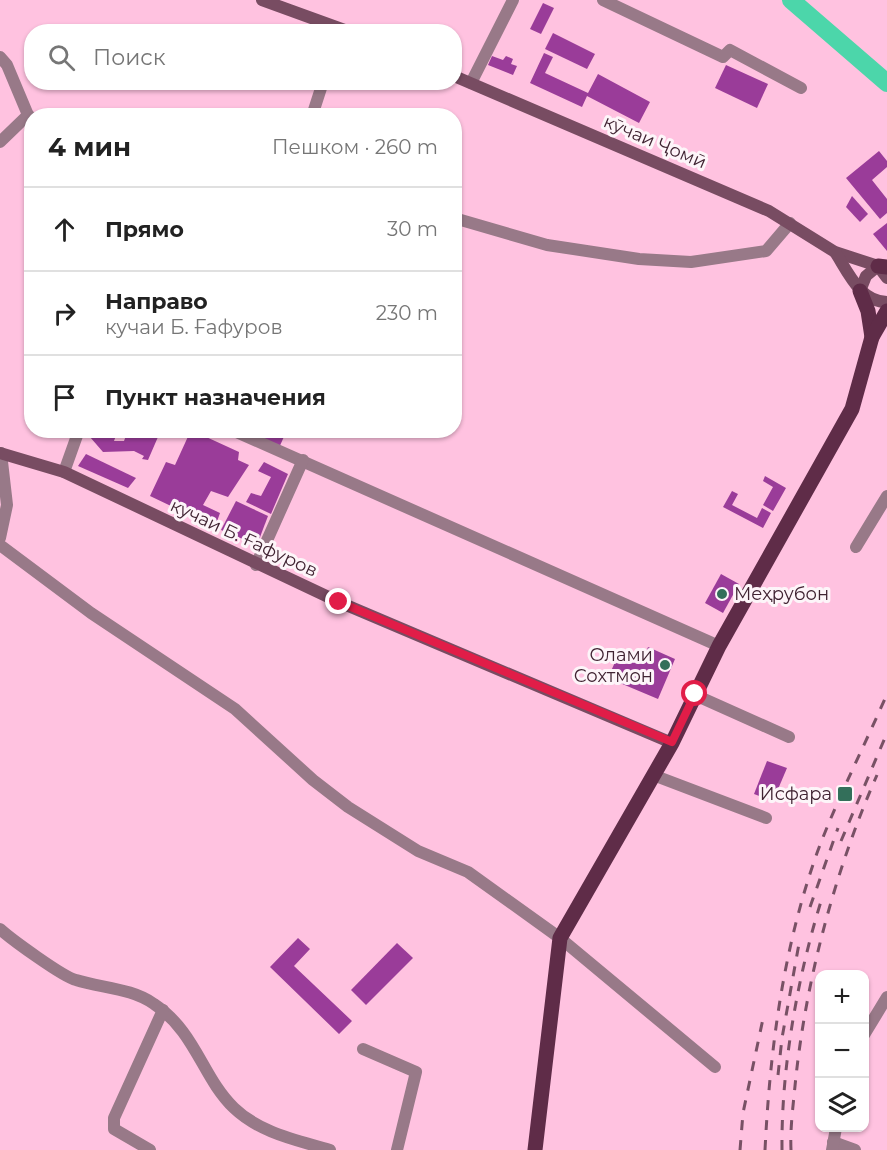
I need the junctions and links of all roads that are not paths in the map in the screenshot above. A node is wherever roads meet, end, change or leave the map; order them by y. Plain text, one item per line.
1 (262, 0) edge
2 (513, 0) edge
3 (603, 0) edge
4 (327, 24) edge
5 (0, 57) edge
6 (462, 79) edge
7 (471, 83) junction
8 (801, 88) dead end
9 (320, 90) edge
10 (26, 108) edge
11 (314, 108) edge
12 (24, 122) edge
13 (0, 142) edge
14 (462, 220) edge
15 (790, 223) junction
16 (835, 252) junction
17 (884, 270) edge
18 (860, 291) junction
19 (887, 302) edge
20 (887, 311) edge
21 (872, 337) junction
22 (76, 438) edge
23 (251, 438) edge
24 (1, 453) edge
25 (303, 460) junction
26 (64, 472) junction
27 (887, 496) edge
28 (0, 538) edge
29 (0, 545) edge
30 (856, 547) dead end
31 (256, 565) junction
32 (719, 646) junction
33 (695, 694) junction
34 (789, 737) dead end
35 (672, 742) junction
36 (653, 776) junction
37 (766, 818) dead end
38 (0, 929) edge
39 (560, 938) junction
40 (887, 997) edge
41 (163, 1010) junction
42 (869, 1027) edge
43 (363, 1049) dead end
44 (715, 1066) dead end
45 (833, 1146) edge
46 (150, 1150) edge
47 (330, 1150) edge
48 (396, 1150) edge
49 (535, 1150) edge
50 (855, 1150) edge

1 - 4 street
2 - 7 street
3 - 8 street
5 - 10 street
6 - 7 street, кӯчаи Ҷомӣ
7 - 15 street, кӯчаи Ҷомӣ
9 - 11 street
12 - 13 street
14 - 15 street
15 - 16 street, кӯчаи Ҷомӣ
16 - 17 street, кӯчаи Ҷомӣ
16 - 18 street, кӯчаи Ҷомӣ
17 - 18 street
18 - 19 street
18 - 21 main road
20 - 21 main road
21 - 32 main road
22 - 26 street
23 - 25 street
24 - 26 street, кучаи Б. Ғафуров
24 - 28 street
25 - 31 street
25 - 32 street
26 - 31 street, кучаи Б. Ғафуров
27 - 30 street
29 - 39 street
31 - 35 street, кучаи Б. Ғафуров
32 - 33 main road
33 - 34 street
33 - 35 main road
35 - 36 main road
36 - 37 street
36 - 39 main road
38 - 41 street
39 - 44 street
39 - 49 main road
40 - 42 street
41 - 46 street
41 - 47 street
43 - 48 street
45 - 50 street

